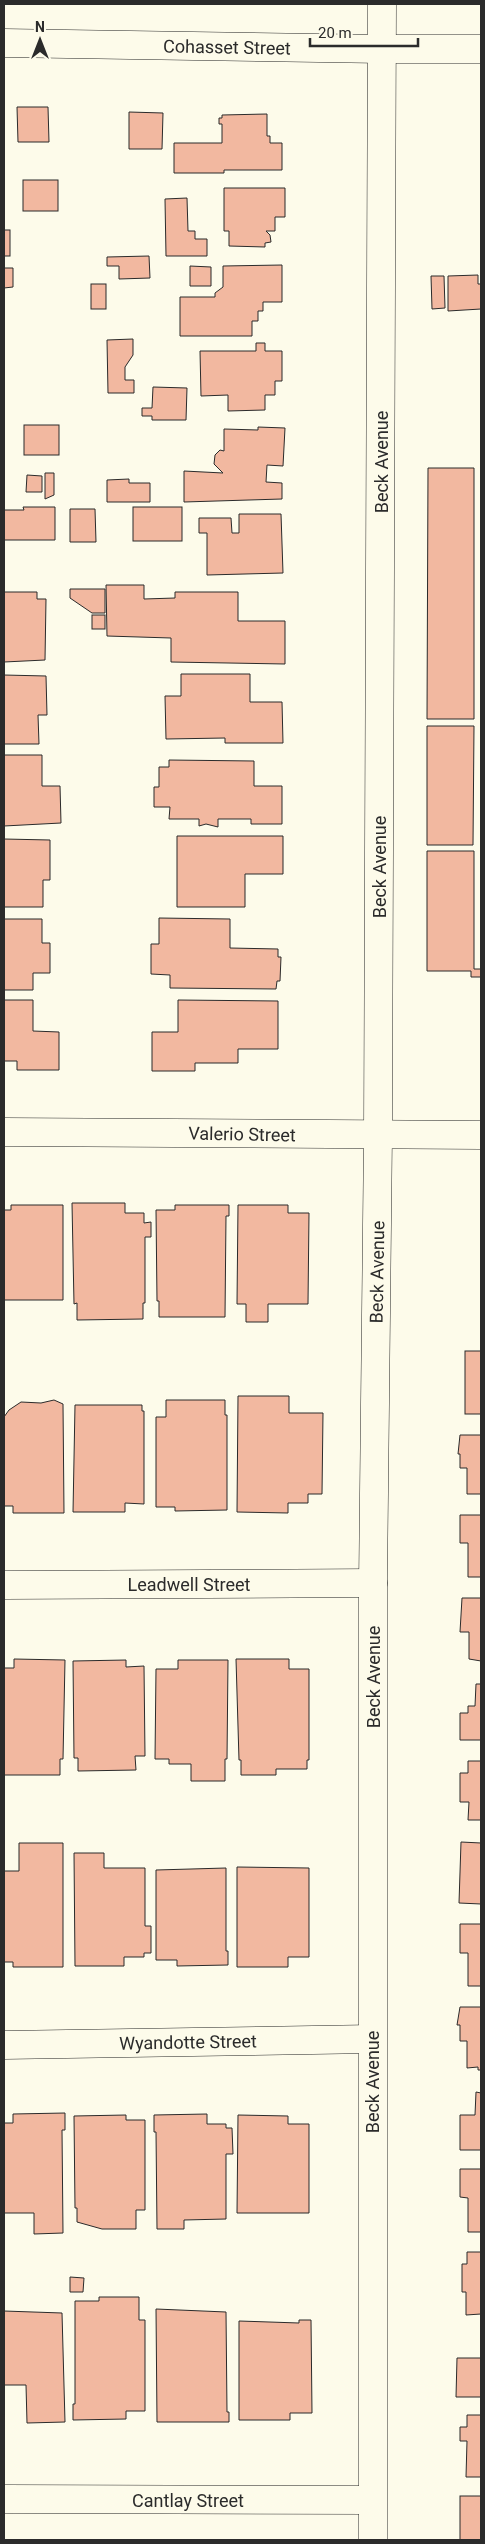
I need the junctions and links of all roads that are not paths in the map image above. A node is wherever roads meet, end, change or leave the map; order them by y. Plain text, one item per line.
1 (382, 4) edge
2 (4, 43) edge
3 (481, 48) edge
4 (383, 49) junction
5 (4, 1132) edge
6 (378, 1135) junction
7 (481, 1135) edge
8 (373, 1583) junction
9 (4, 1585) edge
10 (372, 2040) junction
11 (4, 2044) edge
12 (4, 2500) edge
13 (372, 2500) junction
14 (373, 2540) edge

1 - 4 street, Beck Avenue
2 - 4 street, Cohasset Street
3 - 4 street, Cohasset Street
4 - 6 street, Beck Avenue
5 - 6 street, Valerio Street
6 - 7 street, Valerio Street
6 - 8 street, Beck Avenue
8 - 9 street, Leadwell Street
8 - 10 street, Beck Avenue
10 - 11 street, Wyandotte Street
10 - 13 street, Beck Avenue
12 - 13 street, Cantlay Street
13 - 14 street, Beck Avenue

